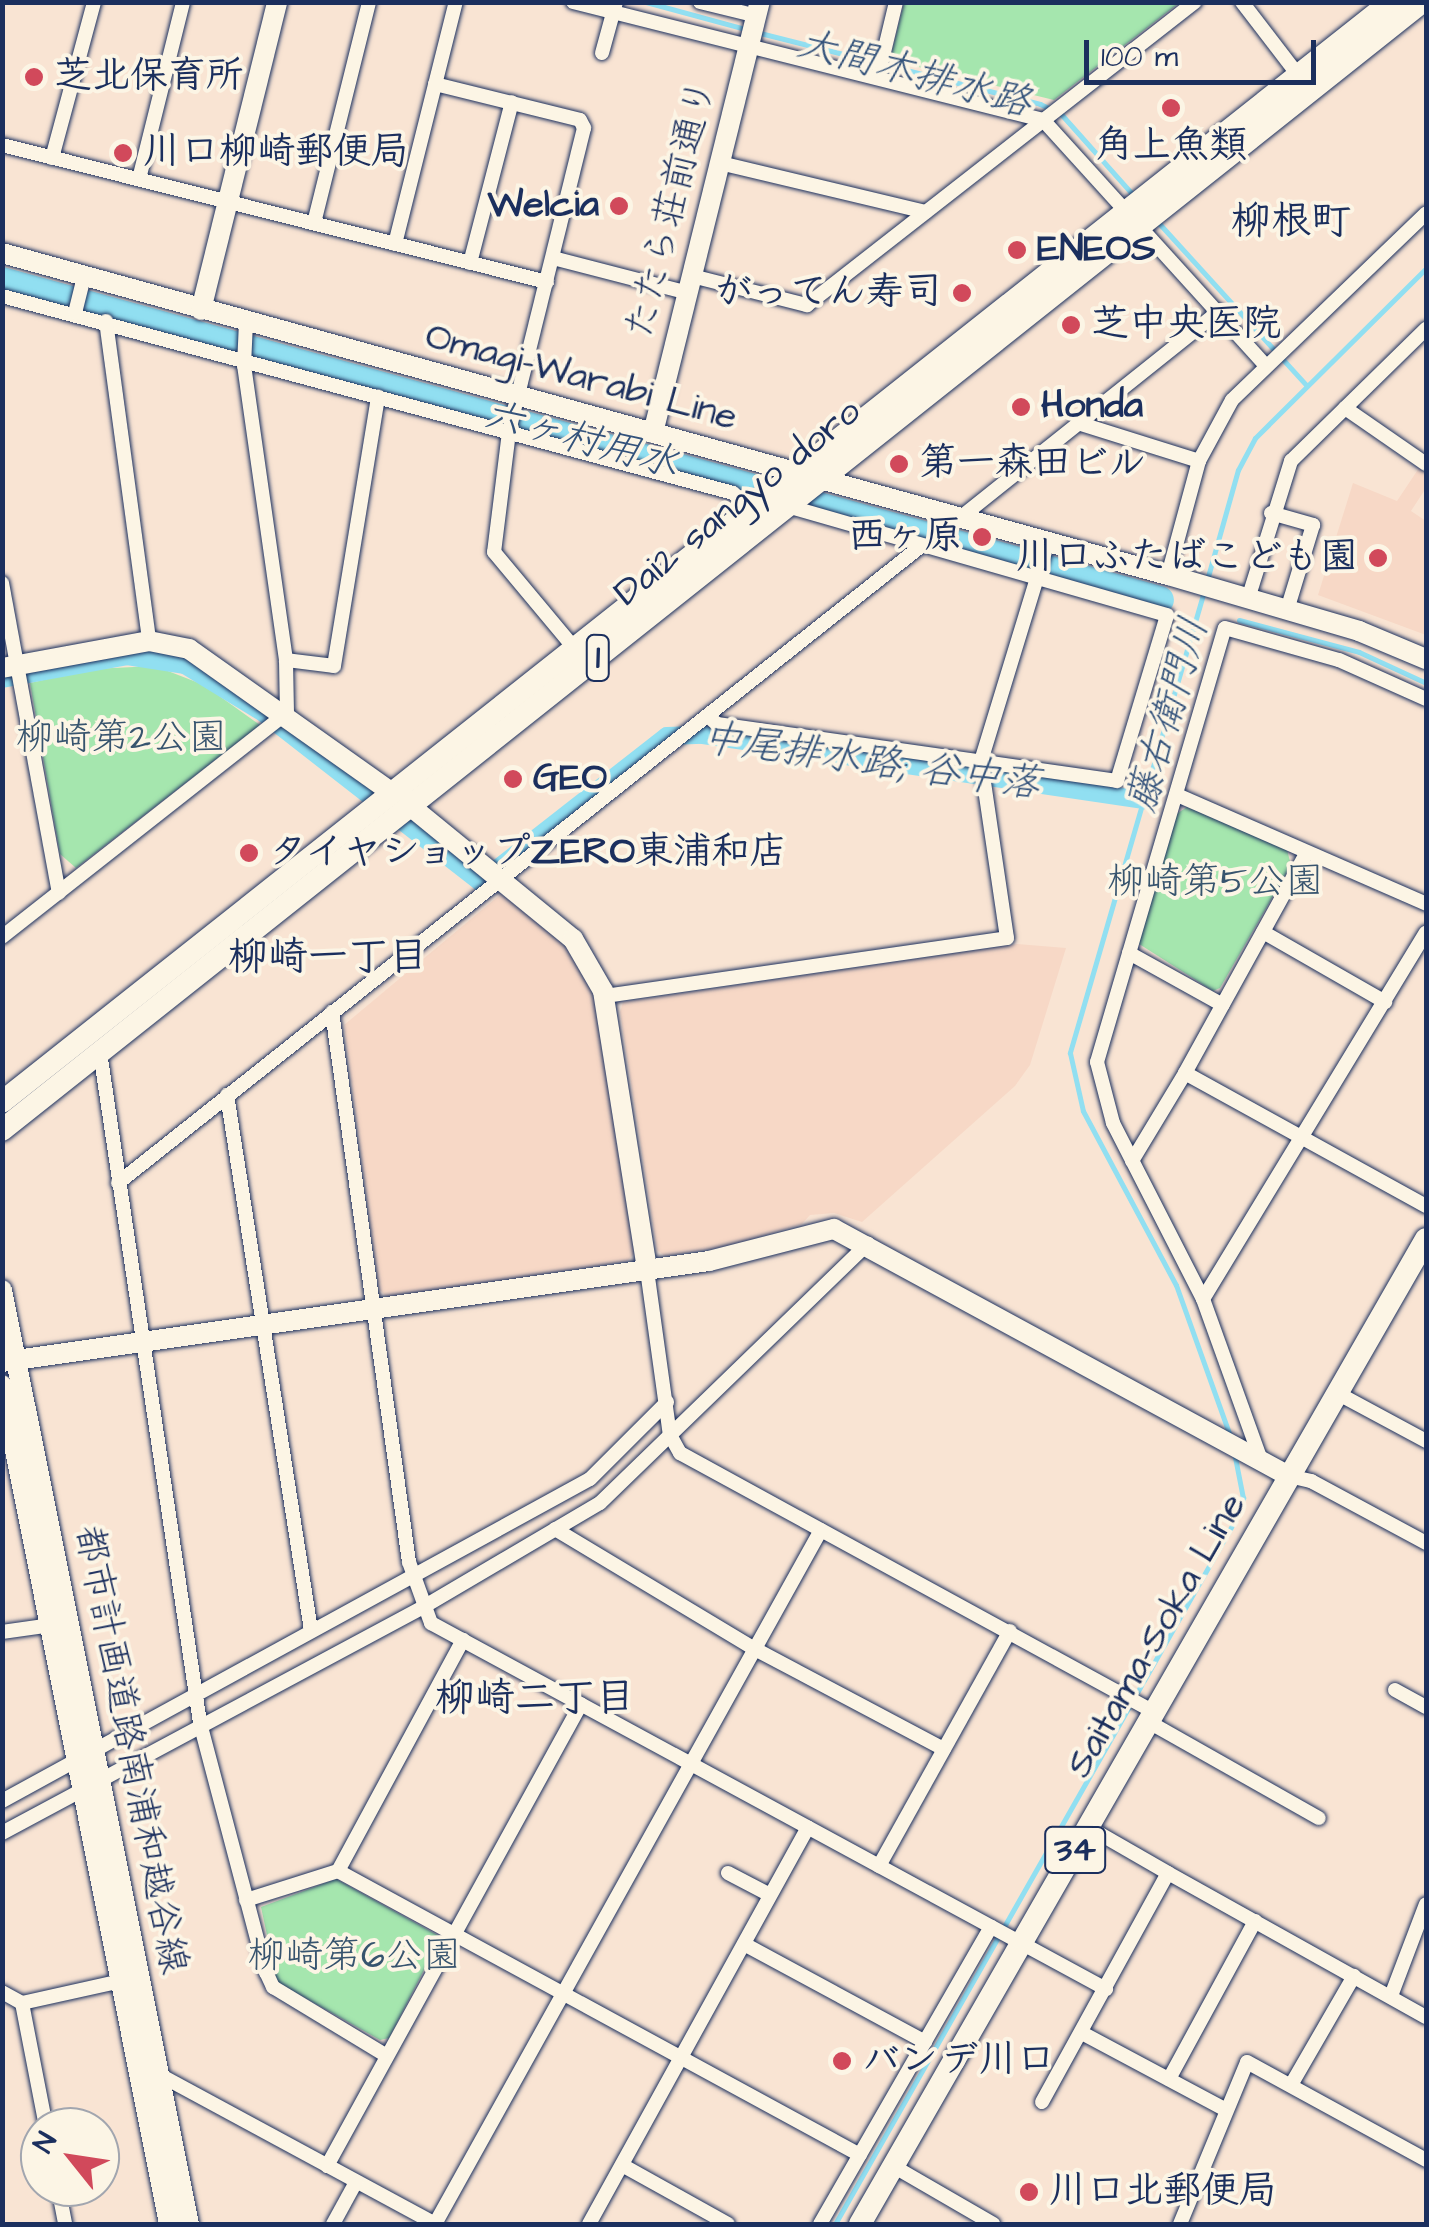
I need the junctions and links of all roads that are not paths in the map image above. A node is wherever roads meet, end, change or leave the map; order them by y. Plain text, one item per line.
1 (94, 2) edge
2 (183, 2) edge
3 (277, 2) edge
4 (369, 2) edge
5 (456, 2) edge
6 (572, 2) edge
7 (700, 2) edge
8 (896, 2) edge
9 (1194, 2) edge
10 (1242, 2) edge
11 (1391, 2) edge
12 (1424, 3) edge
13 (614, 8) edge
14 (754, 25) edge
15 (602, 53) dead end
16 (880, 68) junction
17 (1298, 75) junction
18 (435, 84) junction
19 (512, 102) junction
20 (1045, 118) junction
21 (2, 145) edge
22 (52, 158) junction
23 (720, 163) junction
24 (139, 179) junction
25 (228, 202) junction
26 (925, 212) junction
27 (1140, 213) junction
28 (1426, 213) edge
29 (314, 223) junction
30 (395, 244) junction
31 (2, 253) edge
32 (553, 258) junction
33 (470, 262) junction
34 (84, 278) junction
35 (546, 282) junction
36 (690, 284) junction
37 (2, 296) edge
38 (201, 310) junction
39 (1220, 311) junction
40 (75, 314) junction
41 (106, 321) junction
42 (246, 322) junction
43 (1426, 329) edge
44 (244, 358) junction
45 (1265, 365) junction
46 (378, 396) junction
47 (518, 398) junction
48 (1345, 408) junction
49 (1078, 424) junction
50 (509, 432) junction
51 (653, 434) junction
52 (1199, 461) junction
53 (1426, 464) edge
54 (796, 473) junction
55 (824, 481) junction
56 (780, 501) junction
57 (1272, 513) junction
58 (960, 518) junction
59 (1048, 542) junction
60 (920, 547) junction
61 (1176, 578) junction
62 (1038, 579) junction
63 (2, 583) edge
64 (1239, 596) junction
65 (1288, 610) junction
66 (149, 641) junction
67 (574, 650) junction
68 (1426, 659) edge
69 (286, 660) junction
70 (15, 674) edge
71 (1426, 699) edge
72 (287, 713) junction
73 (708, 716) junction
74 (981, 762) junction
75 (1177, 795) junction
76 (391, 807) junction
77 (1306, 854) junction
78 (499, 878) junction
79 (59, 892) junction
80 (1426, 904) edge
81 (1263, 932) junction
82 (1426, 932) edge
83 (2, 936) edge
84 (1130, 954) junction
85 (604, 996) junction
86 (1385, 1002) junction
87 (1223, 1005) junction
88 (332, 1012) junction
89 (100, 1052) junction
90 (1185, 1074) junction
91 (228, 1095) junction
92 (2, 1102) edge
93 (2, 1130) edge
94 (1302, 1139) junction
95 (1132, 1161) junction
96 (118, 1183) junction
97 (1426, 1206) edge
98 (868, 1243) junction
99 (1425, 1244) edge
100 (647, 1270) junction
101 (2, 1290) edge
102 (1203, 1300) junction
103 (376, 1310) junction
104 (264, 1326) junction
105 (142, 1343) junction
106 (10, 1361) edge
107 (2, 1385) edge
108 (1337, 1393) junction
109 (667, 1402) junction
110 (670, 1435) junction
111 (1426, 1441) edge
112 (1253, 1456) junction
113 (1289, 1476) junction
114 (555, 1529) junction
115 (821, 1530) junction
116 (1426, 1543) edge
117 (413, 1572) junction
118 (425, 1606) junction
119 (52, 1626) junction
120 (311, 1630) junction
121 (1010, 1631) junction
122 (2, 1632) edge
123 (463, 1640) junction
124 (754, 1648) junction
125 (1395, 1690) dead end
126 (198, 1696) junction
127 (581, 1704) junction
128 (1426, 1708) edge
129 (1147, 1713) junction
130 (200, 1723) junction
131 (944, 1749) junction
132 (86, 1757) junction
133 (688, 1762) junction
134 (91, 1787) junction
135 (2, 1801) edge
136 (1319, 1818) dead end
137 (1088, 1827) junction
138 (808, 1828) junction
139 (2, 1834) edge
140 (879, 1866) junction
141 (338, 1871) junction
142 (728, 1873) dead end
143 (1168, 1873) junction
144 (770, 1895) junction
145 (246, 1900) junction
146 (1426, 1904) edge
147 (1255, 1921) junction
148 (991, 1927) junction
149 (456, 1932) junction
150 (1022, 1942) junction
151 (744, 1944) junction
152 (1354, 1976) junction
153 (122, 1981) junction
154 (1106, 1989) junction
155 (2, 1992) edge
156 (565, 1994) junction
157 (1391, 1996) junction
158 (22, 2003) junction
159 (1426, 2016) edge
160 (1082, 2033) junction
161 (925, 2042) junction
162 (387, 2056) junction
163 (682, 2057) junction
164 (158, 2074) junction
165 (1170, 2080) junction
166 (1291, 2086) junction
167 (1042, 2102) dead end
168 (42, 2107) edge
169 (1226, 2110) junction
170 (860, 2155) junction
171 (1426, 2160) edge
172 (327, 2166) junction
173 (622, 2166) junction
174 (893, 2166) junction
175 (356, 2182) junction
176 (169, 2224) edge
177 (189, 2224) edge
178 (333, 2224) edge
179 (435, 2224) edge
180 (590, 2224) edge
181 (728, 2224) edge
182 (820, 2224) edge
183 (860, 2224) edge
184 (994, 2224) edge
185 (1180, 2224) edge

1 - 22 street
2 - 24 street
3 - 25 street
4 - 29 street
5 - 18 street
6 - 13 street
7 - 14 street
8 - 16 street
9 - 20 street
10 - 17 street
11 - 17 main road, Dai2 sangyo doro / 1
12 - 27 main road, Dai2 sangyo doro / 1
13 - 14 street
13 - 15 street
14 - 16 street
14 - 23 street, たたら荘前通り
16 - 20 street
17 - 27 main road, Dai2 sangyo doro / 1
18 - 19 street
18 - 30 street
19 - 32 street
19 - 33 street
20 - 26 street
20 - 27 street
21 - 22 street
22 - 24 street
23 - 26 street
23 - 36 street, たたら荘前通り
24 - 25 street
25 - 29 street
25 - 38 street
26 - 36 street
27 - 39 street
27 - 54 main road, Dai2 sangyo doro / 1
27 - 55 main road, Dai2 sangyo doro / 1
28 - 45 street
29 - 30 street
30 - 33 street
31 - 34 street, Omagi-Warabi Line
32 - 35 street
32 - 36 street
33 - 35 street
34 - 38 street, Omagi-Warabi Line
34 - 40 street
35 - 47 street
36 - 51 street, たたら荘前通り
37 - 40 street
38 - 42 street, Omagi-Warabi Line
39 - 45 street
39 - 49 street
40 - 41 street
41 - 44 street
41 - 66 street
42 - 44 street
42 - 47 street, Omagi-Warabi Line
43 - 48 street
44 - 46 street
44 - 69 street
45 - 52 street
46 - 50 street
46 - 69 street
47 - 50 street
47 - 51 street, Omagi-Warabi Line
48 - 53 street
48 - 57 street
49 - 52 street
49 - 58 street
50 - 56 street
50 - 67 street
51 - 54 street, Omagi-Warabi Line
52 - 61 street
54 - 55 street, Omagi-Warabi Line
54 - 56 main road, Dai2 sangyo doro / 1
55 - 56 main road, Dai2 sangyo doro / 1
55 - 58 street, Omagi-Warabi Line
56 - 60 street
56 - 67 main road, Dai2 sangyo doro / 1
56 - 76 main road, Dai2 sangyo doro / 1
57 - 64 street
57 - 65 street
58 - 59 street, Omagi-Warabi Line
59 - 61 street, Omagi-Warabi Line
59 - 62 street
60 - 62 street
60 - 73 street
61 - 64 street, Omagi-Warabi Line
62 - 74 street
62 - 74 street
63 - 70 street
64 - 65 street, Omagi-Warabi Line
65 - 68 street, Omagi-Warabi Line
66 - 70 street
66 - 72 street
67 - 76 main road, Dai2 sangyo doro / 1
69 - 72 street
70 - 79 street
71 - 75 street
72 - 76 street
72 - 79 street
73 - 74 street
73 - 78 street
74 - 85 street
75 - 77 street
75 - 84 street
76 - 78 street
76 - 89 main road, Dai2 sangyo doro / 1
76 - 92 main road, Dai2 sangyo doro / 1
77 - 80 street
77 - 81 street
78 - 85 street
78 - 88 street
79 - 83 street
81 - 86 street
81 - 87 street
82 - 86 street
84 - 87 street
84 - 95 street
85 - 100 street
86 - 94 street
87 - 90 street
88 - 91 street
88 - 103 street
89 - 93 main road, Dai2 sangyo doro / 1
89 - 96 street
90 - 94 street
90 - 95 street
91 - 96 street
91 - 104 street
94 - 97 street
94 - 102 street
95 - 102 street
96 - 105 street
98 - 100 street
98 - 110 street
98 - 112 street
99 - 108 main road, Saitama-Soka Line / 34
100 - 103 street
100 - 109 street
101 - 106 street, 都市計画道路南浦和越谷線
102 - 112 street
103 - 104 street
103 - 117 street
104 - 105 street
104 - 120 street
105 - 106 street
105 - 126 street
106 - 132 street, 都市計画道路南浦和越谷線
107 - 119 street, 都市計画道路南浦和越谷線
108 - 111 street
108 - 113 main road, Saitama-Soka Line / 34
109 - 110 street
109 - 117 street
110 - 114 street
110 - 115 street
112 - 113 street
113 - 116 street
113 - 129 main road, Saitama-Soka Line / 34
114 - 118 street
114 - 124 street
115 - 121 street
115 - 124 street
117 - 118 street
117 - 120 street
118 - 123 street
118 - 130 street
119 - 122 street
119 - 132 street, 都市計画道路南浦和越谷線
120 - 126 street
121 - 129 street
121 - 131 street
123 - 127 street
123 - 141 street
124 - 131 street
124 - 133 street
125 - 128 street
126 - 130 street
126 - 132 street
127 - 133 street
127 - 149 street
129 - 136 street
129 - 137 main road, Saitama-Soka Line / 34
130 - 134 street
130 - 145 street
131 - 140 street
132 - 134 street, 都市計画道路南浦和越谷線
132 - 135 street
133 - 138 street
133 - 156 street
134 - 139 street
134 - 153 street, 都市計画道路南浦和越谷線
134 - 164 street, 都市計画道路南浦和越谷線
137 - 143 street
137 - 150 main road, Saitama-Soka Line / 34
138 - 140 street
138 - 144 street
140 - 148 street
141 - 145 street
141 - 149 street
142 - 144 street
143 - 147 street
143 - 154 street
144 - 151 street
145 - 162 street
146 - 157 street
147 - 152 street
147 - 165 street
148 - 150 street
148 - 161 street
149 - 156 street
149 - 162 street
150 - 154 street
150 - 174 main road, Saitama-Soka Line / 34
151 - 161 street
151 - 163 street
152 - 157 street
152 - 166 street
153 - 158 street
153 - 176 street, 都市計画道路南浦和越谷線
154 - 160 street
155 - 158 street
156 - 163 street
156 - 179 street
157 - 159 street
158 - 168 street
160 - 165 street
160 - 167 street
161 - 170 street
162 - 172 street
163 - 170 street
163 - 173 street
164 - 172 street
164 - 177 street, 都市計画道路南浦和越谷線
165 - 169 street
166 - 169 street
166 - 171 street
169 - 185 street
170 - 182 street
172 - 175 street
173 - 180 street
173 - 181 street
174 - 183 main road, Saitama-Soka Line / 34
174 - 184 street
175 - 178 street
175 - 179 street

